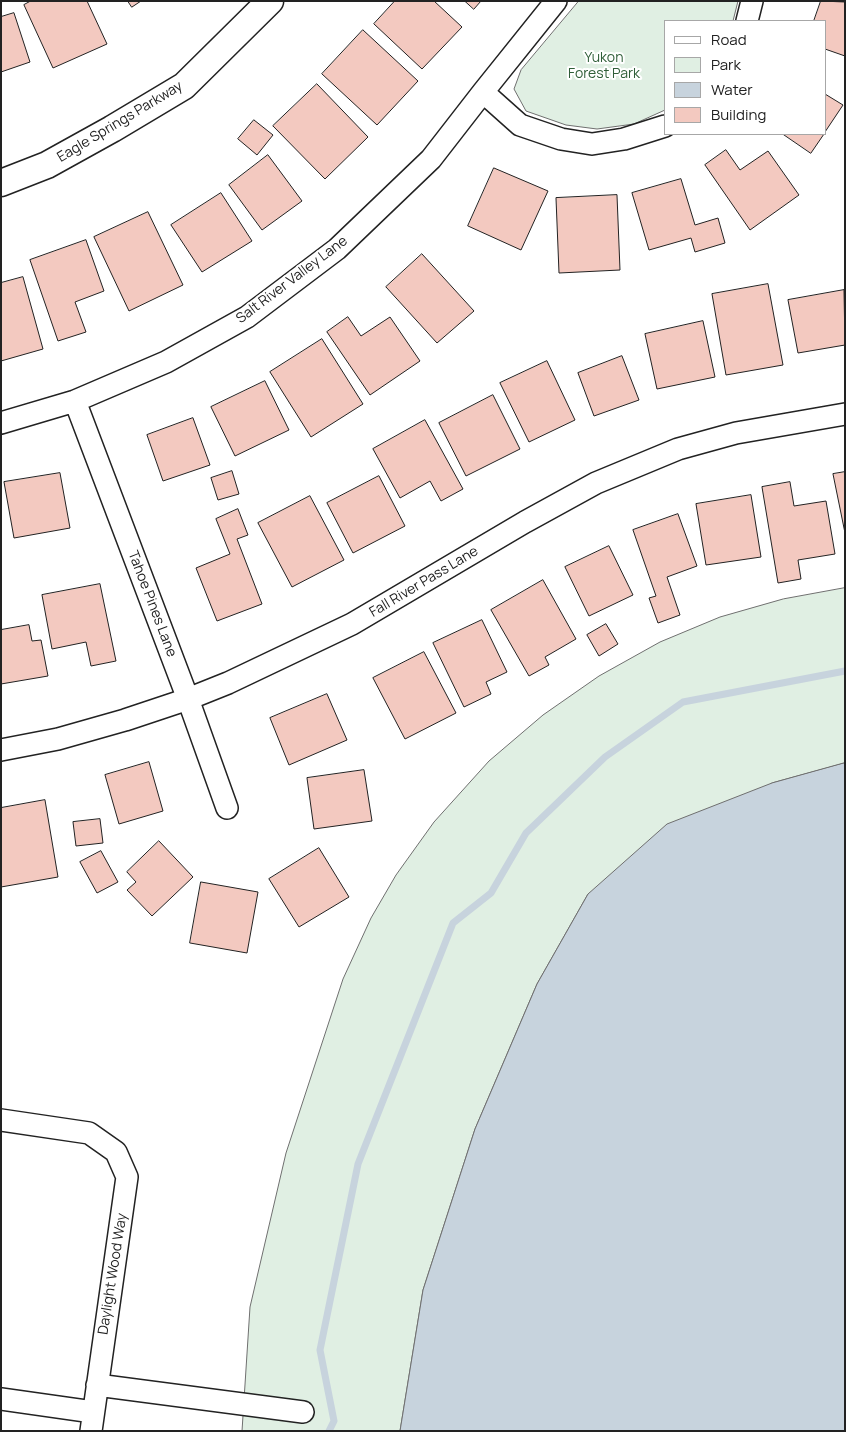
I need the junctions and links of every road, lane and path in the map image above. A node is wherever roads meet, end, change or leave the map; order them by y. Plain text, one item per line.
1 (270, 1) edge
2 (556, 1) edge
3 (752, 1) edge
4 (747, 20) edge
5 (482, 92) junction
6 (664, 126) edge
7 (1, 183) edge
8 (75, 401) junction
9 (845, 414) edge
10 (1, 423) edge
11 (188, 700) junction
12 (1, 750) edge
13 (227, 808) dead end
14 (1, 1120) edge
15 (97, 1385) junction
16 (1, 1399) edge
17 (303, 1412) dead end
18 (92, 1421) edge

1 - 7 street, Eagle Springs Parkway
2 - 5 street, Salt River Valley Lane
3 - 4 street
5 - 6 street
5 - 8 street, Salt River Valley Lane
8 - 10 street, Salt River Valley Lane
8 - 11 street, Tahoe Pines Lane
9 - 11 street, Fall River Pass Lane
11 - 12 street, Fall River Pass Lane
11 - 13 street, Tahoe Pines Lane
14 - 15 street, Daylight Wood Way
15 - 17 street
15 - 18 street, Daylight Wood Way
16 - 18 street

